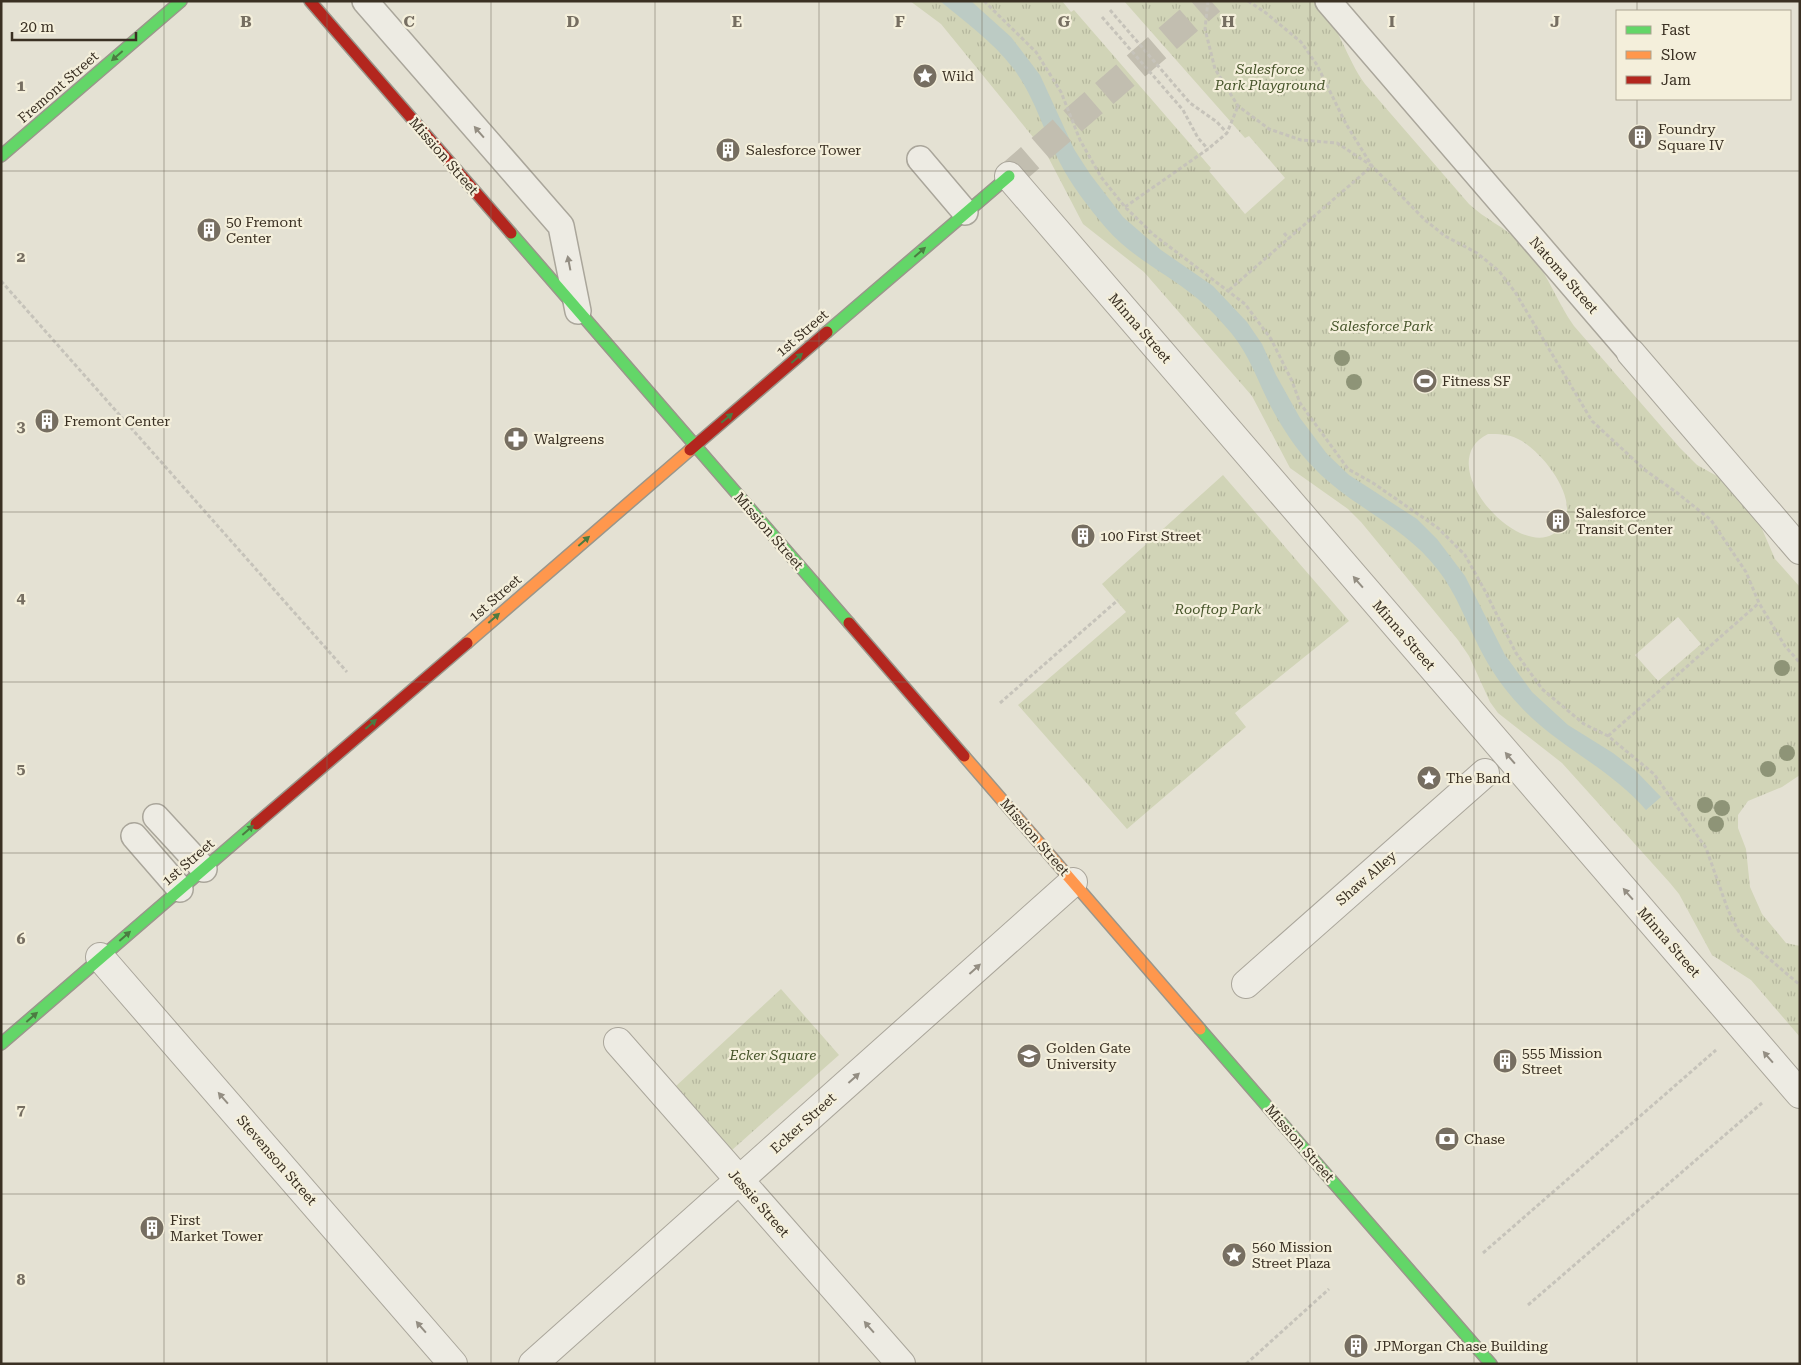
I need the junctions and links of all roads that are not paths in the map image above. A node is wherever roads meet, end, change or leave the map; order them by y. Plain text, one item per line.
1 (180, 1) edge
2 (310, 1) edge
3 (365, 1) edge
4 (1328, 1) edge
5 (1, 156) edge
6 (920, 159) dead end
7 (1009, 176) joint
8 (965, 212) junction
9 (578, 311) junction
10 (1631, 353) joint
11 (695, 445) junction
12 (1800, 550) edge
13 (1485, 773) dead end
14 (156, 816) dead end
15 (134, 836) dead end
16 (204, 869) junction
17 (1073, 882) junction
18 (180, 889) junction
19 (100, 957) junction
20 (1246, 984) dead end
21 (618, 1042) dead end
22 (1, 1044) edge
23 (1800, 1094) edge
24 (740, 1180) junction
25 (453, 1364) edge
26 (532, 1364) edge
27 (901, 1364) edge
28 (1491, 1364) edge

1 -> 5 street, Fremont Street
2 - 9 street, Mission Street
9 -> 3 lane, Mission Street
4 - 10 lane, Natoma Street
6 - 8 lane
7 - 8 street, 1st Street
23 -> 7 street, Minna Street
11 -> 8 street, 1st Street
9 - 11 street, Mission Street
10 - 12 street, Natoma Street
16 -> 11 street, 1st Street
11 - 17 street, Mission Street
13 - 20 street, Shaw Alley
14 - 16 lane
15 - 18 lane
16 - 18 street, 1st Street
24 -> 17 street, Ecker Street
17 - 28 street, Mission Street
19 -> 18 street, 1st Street
22 -> 19 street, 1st Street
25 -> 19 street, Stevenson Street
21 - 24 street, Jessie Street
24 - 26 street, Ecker Street
27 -> 24 street, Jessie Street

